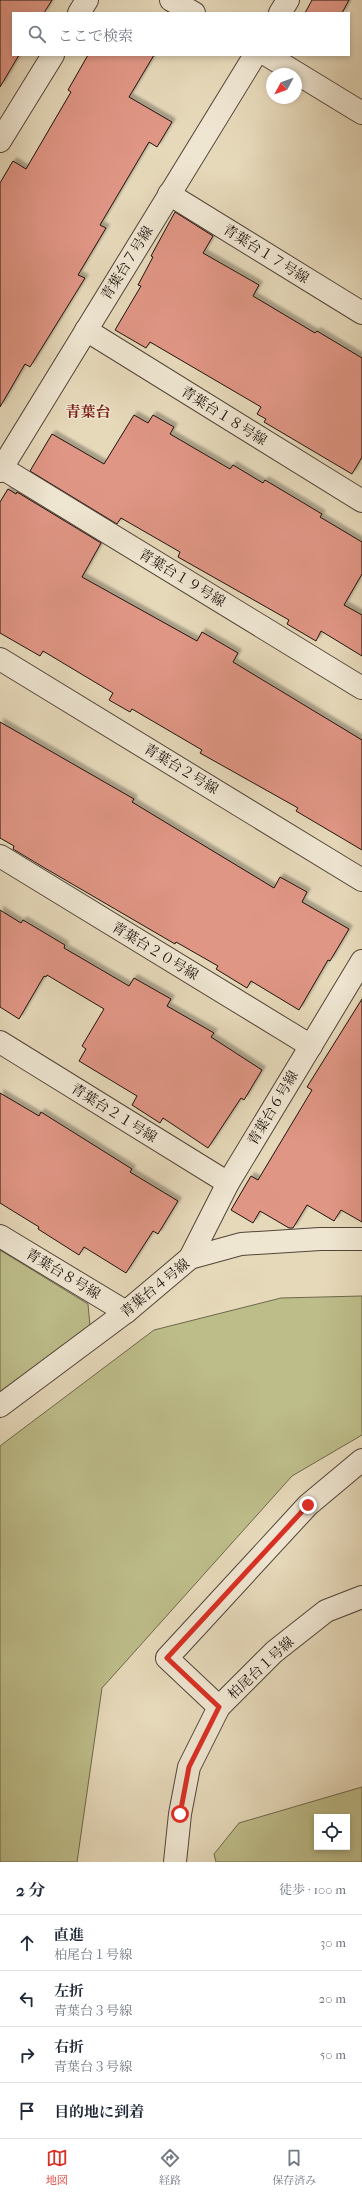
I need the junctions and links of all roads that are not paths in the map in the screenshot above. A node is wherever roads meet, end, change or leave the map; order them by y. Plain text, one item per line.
1 (87, 0) edge
2 (171, 0) edge
3 (288, 0) edge
4 (80, 12) edge
5 (192, 12) edge
6 (281, 12) edge
7 (52, 56) edge
8 (254, 56) edge
9 (269, 56) edge
10 (362, 113) edge
11 (0, 141) edge
12 (169, 194) junction
13 (362, 313) edge
14 (86, 330) junction
15 (1, 469) edge
16 (362, 501) edge
17 (0, 659) edge
18 (362, 688) edge
19 (0, 856) edge
20 (362, 880) edge
21 (362, 961) edge
22 (0, 1042) edge
23 (311, 1046) junction
24 (228, 1183) junction
25 (0, 1236) edge
26 (362, 1239) edge
27 (190, 1258) junction
28 (126, 1312) junction
29 (0, 1406) edge
30 (362, 1460) edge
31 (362, 1597) edge
32 (219, 1707) junction
33 (175, 1862) edge

1 - 4 street
2 - 5 street
3 - 6 street
7 - 11 street
8 - 12 street, 青葉台７号線
9 - 10 street
12 - 13 street, 青葉台１７号線
12 - 14 street, 青葉台７号線
14 - 15 street, 青葉台７号線
14 - 16 street, 青葉台１８号線
15 - 18 street, 青葉台１９号線
17 - 20 street, 青葉台２号線
19 - 23 street, 青葉台２０号線
21 - 23 street, 青葉台６号線
22 - 24 street, 青葉台２１号線
23 - 24 street, 青葉台６号線
24 - 27 street, 青葉台６号線
25 - 28 street, 青葉台８号線
26 - 27 street, 青葉台４号線
27 - 28 street, 青葉台４号線
28 - 29 street, 青葉台４号線
30 - 32 street
31 - 32 street, 柏尾台１号線
32 - 33 street, 柏尾台１号線

